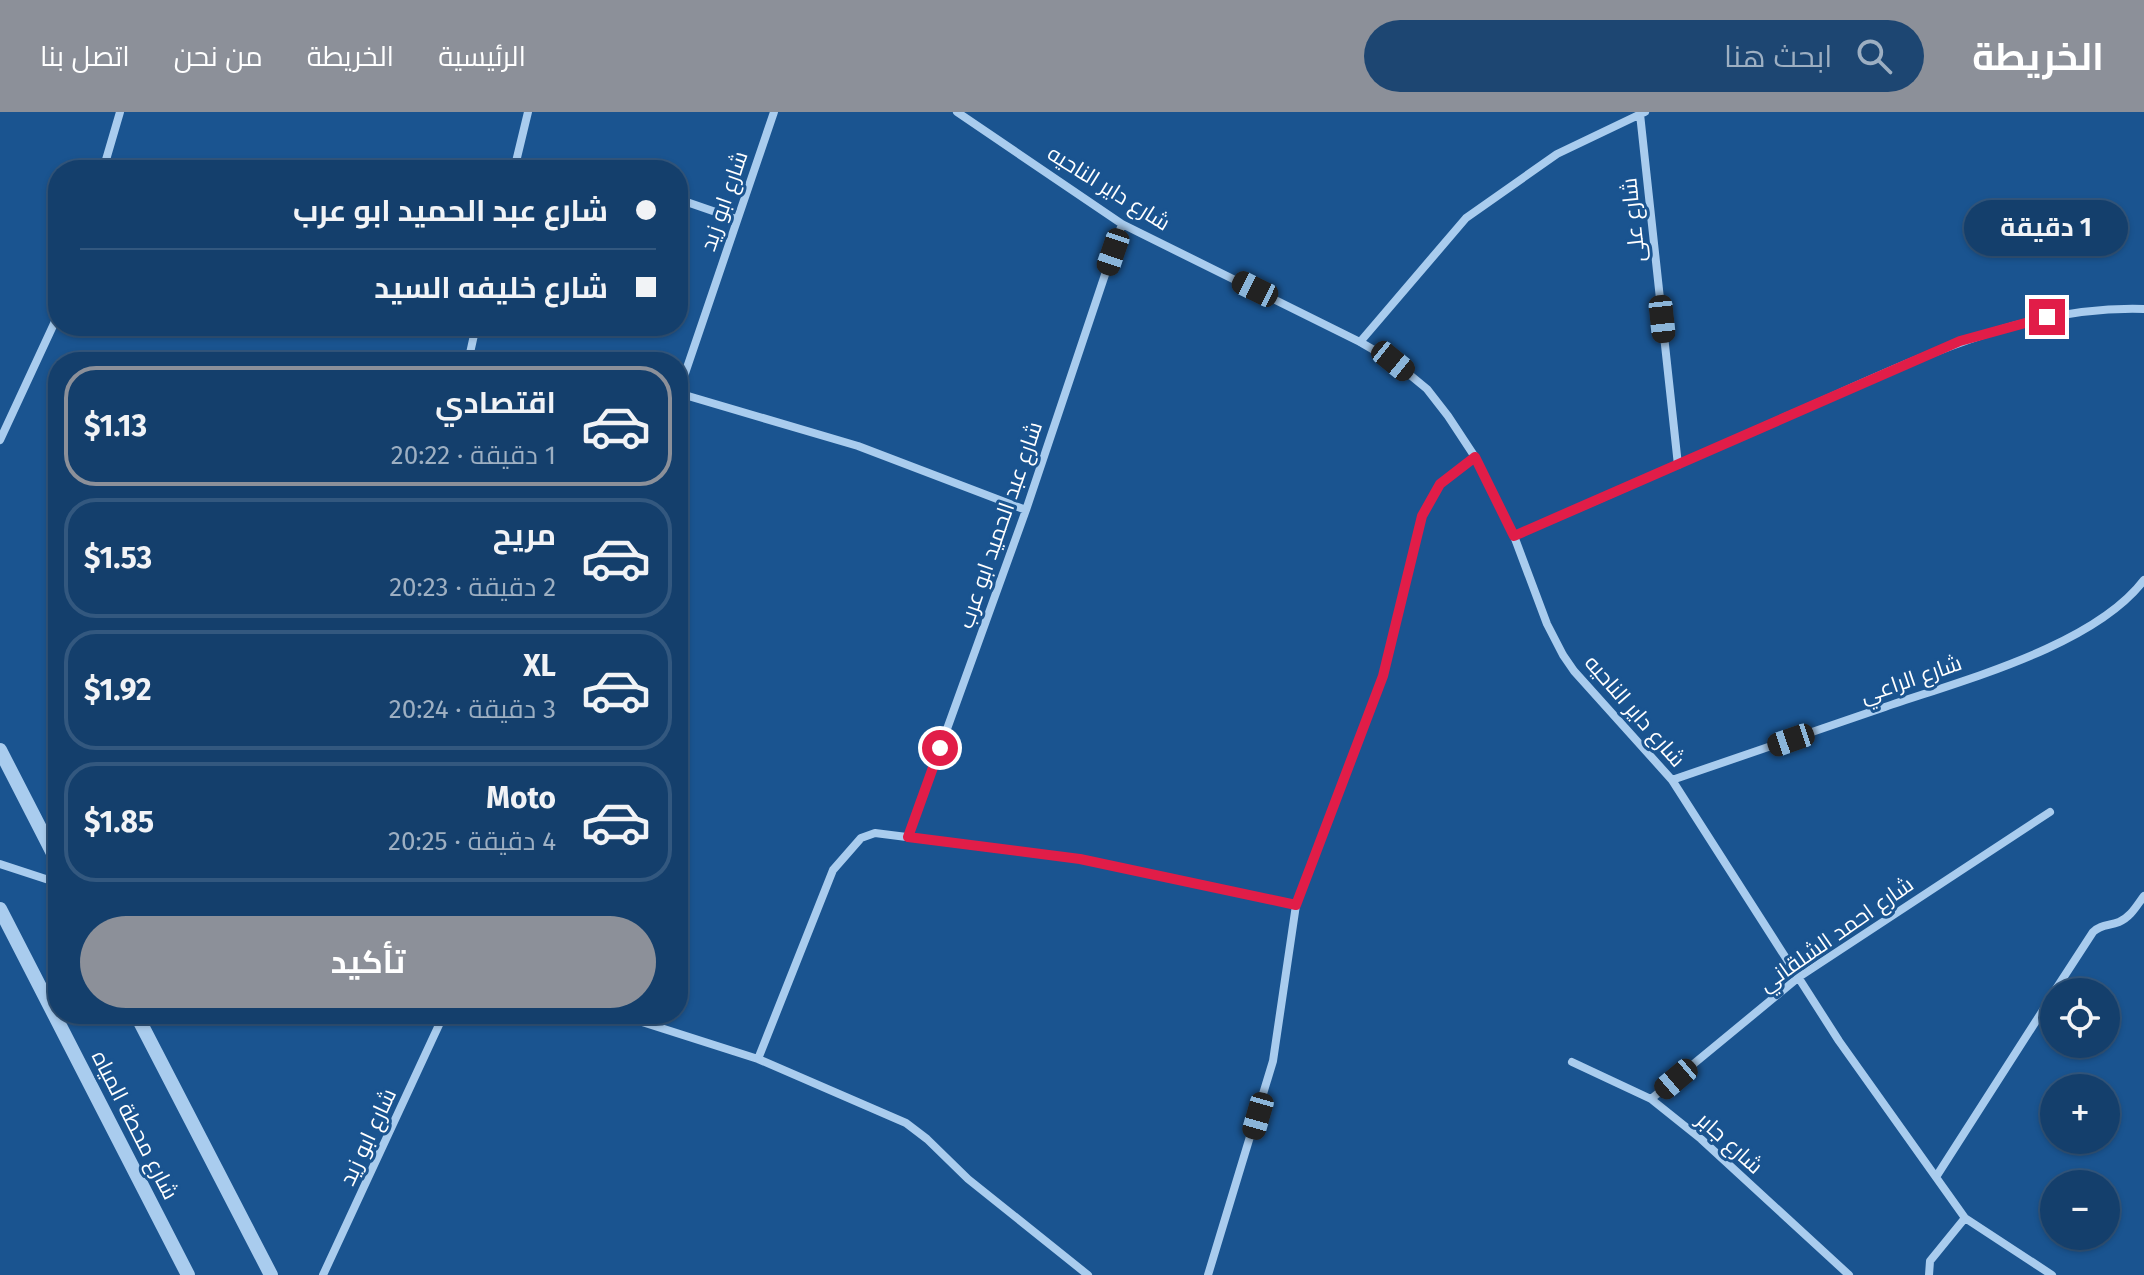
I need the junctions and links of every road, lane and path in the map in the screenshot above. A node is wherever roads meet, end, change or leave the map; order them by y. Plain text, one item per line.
1 (120, 112) edge
2 (528, 112) edge
3 (774, 112) edge
4 (957, 112) edge
5 (1636, 114) edge
6 (106, 160) edge
7 (516, 160) edge
8 (688, 202) edge
9 (736, 219) junction
10 (1122, 224) junction
11 (2144, 309) edge
12 (48, 336) edge
13 (1360, 342) junction
14 (688, 364) edge
15 (688, 397) edge
16 (0, 440) edge
17 (1475, 457) junction
18 (1678, 465) junction
19 (1026, 510) junction
20 (1514, 536) junction
21 (2144, 580) edge
22 (0, 750) edge
23 (1672, 780) junction
24 (2050, 812) dead end
25 (908, 837) junction
26 (48, 844) edge
27 (0, 864) edge
28 (48, 880) edge
29 (2144, 896) edge
30 (1296, 905) junction
31 (0, 909) edge
32 (1799, 977) junction
33 (2063, 978) edge
34 (48, 1002) edge
35 (2040, 1014) edge
36 (59, 1024) edge
37 (141, 1024) edge
38 (439, 1024) edge
39 (648, 1024) edge
40 (758, 1059) junction
41 (1572, 1062) dead end
42 (1651, 1099) junction
43 (1936, 1177) junction
44 (1965, 1218) junction
45 (188, 1275) edge
46 (271, 1275) edge
47 (323, 1275) edge
48 (1088, 1275) edge
49 (1208, 1275) edge
50 (1849, 1275) edge
51 (1929, 1275) edge
52 (2052, 1275) edge

1 - 6 street
2 - 7 street
3 - 9 street, شارع ابو زيد
4 - 10 street, شارع داير الناحيه
5 - 13 street
5 - 18 street, شارع على
8 - 9 street
9 - 14 street, شارع ابو زيد
10 - 13 street, شارع داير الناحيه
10 - 19 street, شارع عبد الحميد ابو عرب
11 - 18 street
12 - 16 street
13 - 17 street, شارع داير الناحيه
15 - 19 street
17 - 20 street, شارع داير الناحيه
17 - 30 street
18 - 20 street
19 - 25 street, شارع عبد الحميد ابو عرب
20 - 23 street, شارع داير الناحيه
21 - 23 street, شارع الراعي
22 - 26 street
23 - 32 street, شارع داير الناحيه
24 - 32 street, شارع احمد الشلقاني
25 - 30 street
25 - 40 street
27 - 28 street
29 - 33 street
30 - 49 street
31 - 34 street, شارع محطة المياه
32 - 42 street, شارع احمد الشلقاني
32 - 43 street, شارع داير الناحيه
35 - 43 street
36 - 45 street, شارع محطة المياه
37 - 46 street
38 - 47 street, شارع ابو زيد
39 - 40 street
40 - 48 street
41 - 42 street, شارع جابر
42 - 50 street, شارع جابر
43 - 44 street, شارع داير الناحيه
44 - 51 street
44 - 52 street, شارع داير الناحيه

